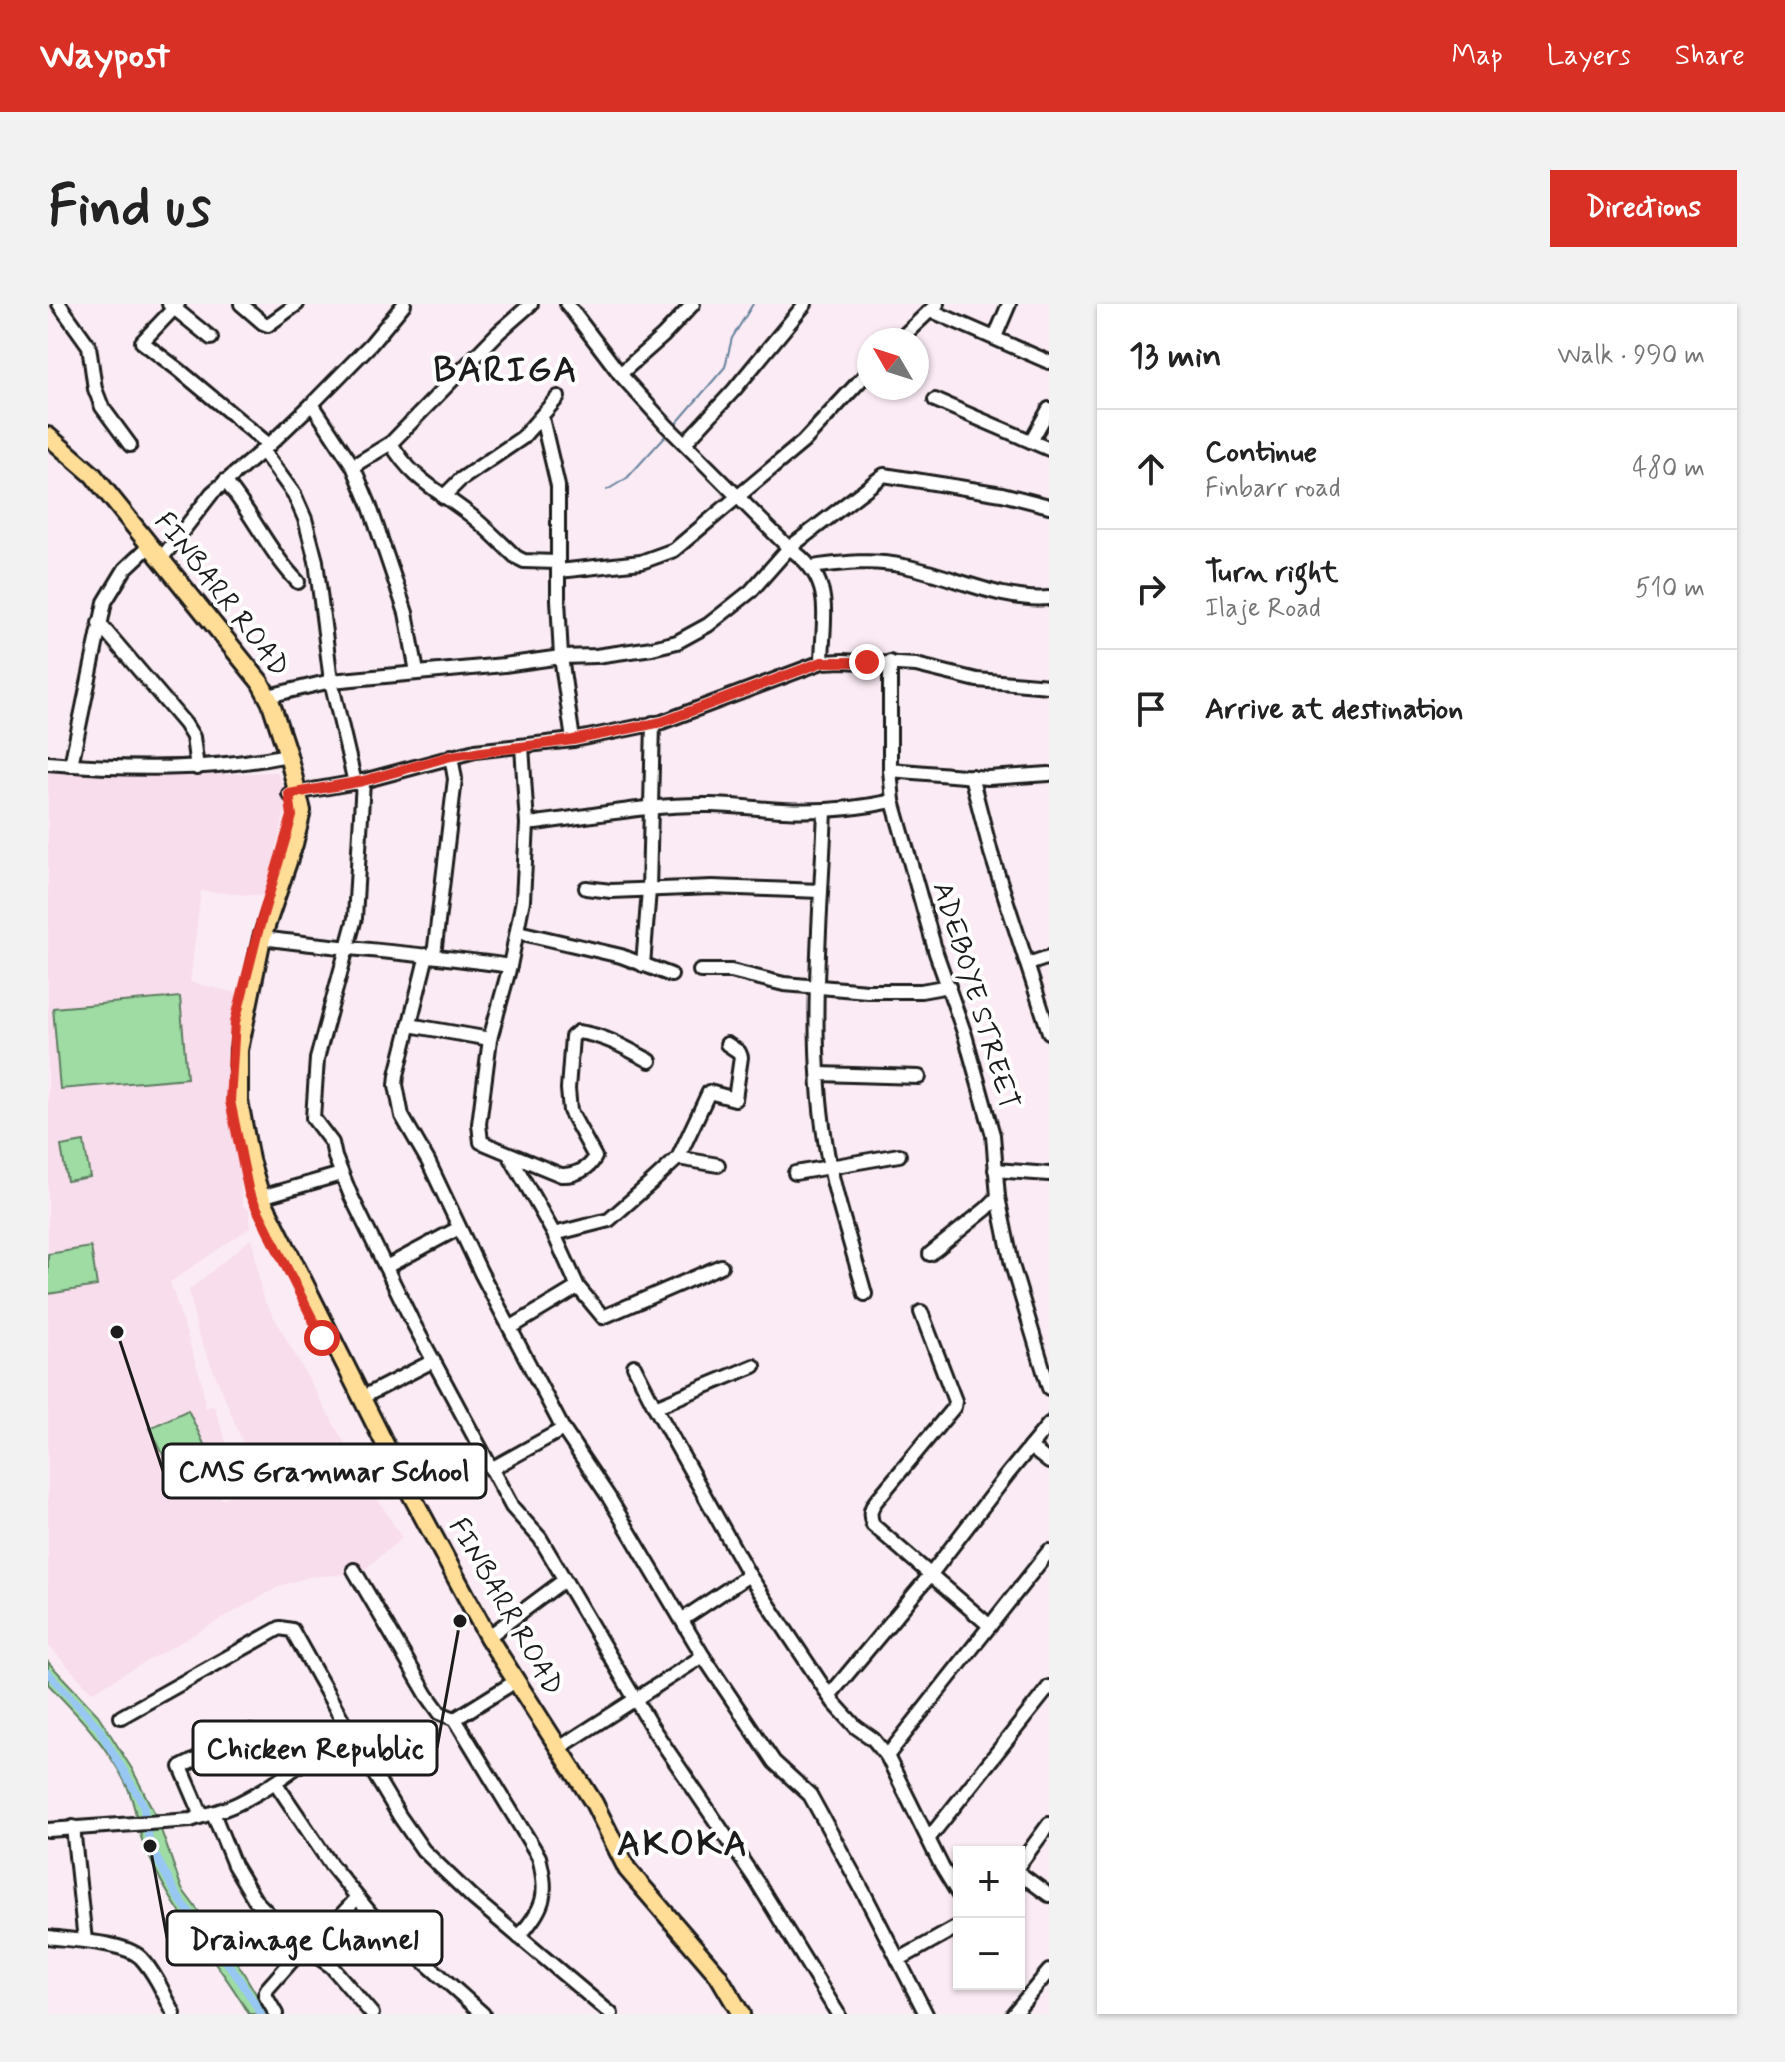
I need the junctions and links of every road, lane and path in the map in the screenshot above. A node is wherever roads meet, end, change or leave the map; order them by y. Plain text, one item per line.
1 (59, 304) edge
2 (241, 304) edge
3 (297, 304) edge
4 (404, 304) edge
5 (531, 304) edge
6 (567, 304) edge
7 (693, 304) edge
8 (805, 304) edge
9 (1009, 304) edge
10 (173, 305) edge
11 (934, 308) edge
12 (912, 328) edge
13 (995, 337) junction
14 (211, 338) dead end
15 (1049, 362) edge
16 (620, 374) junction
17 (857, 384) edge
18 (558, 397) dead end
19 (935, 400) dead end
20 (312, 404) junction
21 (1049, 409) edge
22 (542, 418) junction
23 (682, 441) junction
24 (1031, 441) junction
25 (49, 442) edge
26 (391, 443) junction
27 (130, 445) dead end
28 (266, 448) junction
29 (1049, 449) edge
30 (353, 466) junction
31 (225, 481) junction
32 (443, 497) junction
33 (738, 498) junction
34 (1049, 506) edge
35 (789, 548) junction
36 (144, 551) junction
37 (161, 559) junction
38 (559, 566) junction
39 (812, 567) junction
40 (298, 582) dead end
41 (1048, 602) edge
42 (99, 623) junction
43 (561, 657) junction
44 (822, 662) junction
45 (890, 662) junction
46 (417, 672) junction
47 (331, 681) junction
48 (1049, 686) edge
49 (268, 696) junction
50 (653, 723) junction
51 (573, 740) junction
52 (522, 746) junction
53 (284, 756) junction
54 (451, 756) junction
55 (48, 763) edge
56 (71, 765) junction
57 (197, 768) junction
58 (890, 770) junction
59 (1049, 774) edge
60 (971, 776) junction
61 (359, 782) junction
62 (294, 794) junction
63 (893, 801) junction
64 (652, 808) junction
65 (825, 810) junction
66 (527, 824) junction
67 (586, 888) dead end
68 (649, 890) junction
69 (821, 891) junction
70 (518, 932) junction
71 (262, 938) junction
72 (347, 949) junction
73 (431, 955) junction
74 (1049, 957) edge
75 (1028, 964) junction
76 (643, 965) junction
77 (510, 966) junction
78 (700, 971) dead end
79 (671, 975) dead end
80 (817, 986) junction
81 (949, 986) junction
82 (409, 1025) junction
83 (1049, 1032) edge
84 (490, 1039) junction
85 (727, 1044) dead end
86 (650, 1061) dead end
87 (819, 1074) junction
88 (919, 1077) dead end
89 (899, 1155) dead end
90 (510, 1156) junction
91 (678, 1158) junction
92 (718, 1165) dead end
93 (830, 1167) junction
94 (995, 1170) junction
95 (795, 1173) dead end
96 (341, 1174) junction
97 (1049, 1174) edge
98 (261, 1197) junction
99 (998, 1197) junction
100 (459, 1228) junction
101 (554, 1234) junction
102 (930, 1254) dead end
103 (721, 1266) dead end
104 (386, 1267) junction
105 (578, 1287) junction
106 (865, 1294) dead end
107 (921, 1312) dead end
108 (510, 1328) junction
109 (433, 1361) junction
110 (634, 1366) dead end
111 (754, 1366) dead end
112 (1049, 1388) edge
113 (361, 1398) junction
114 (655, 1407) junction
115 (1049, 1424) edge
116 (563, 1429) junction
117 (1030, 1447) junction
118 (1049, 1462) edge
119 (491, 1469) junction
120 (1049, 1551) edge
121 (354, 1570) dead end
122 (927, 1571) junction
123 (749, 1575) junction
124 (563, 1581) junction
125 (453, 1583) junction
126 (683, 1619) junction
127 (990, 1626) junction
128 (488, 1637) junction
129 (703, 1656) junction
130 (508, 1686) junction
131 (1049, 1687) edge
132 (829, 1696) junction
133 (635, 1699) junction
134 (121, 1717) dead end
135 (455, 1719) junction
136 (348, 1730) junction
137 (251, 1732) dead end
138 (559, 1748) junction
139 (887, 1756) junction
140 (275, 1782) junction
141 (207, 1815) junction
142 (1049, 1824) edge
143 (73, 1827) junction
144 (48, 1830) edge
145 (929, 1838) junction
146 (1025, 1857) edge
147 (1025, 1877) edge
148 (953, 1885) edge
149 (1049, 1895) edge
150 (357, 1898) junction
151 (953, 1929) edge
152 (48, 1937) edge
153 (519, 1937) junction
154 (85, 1941) junction
155 (307, 1948) junction
156 (898, 1960) junction
157 (1049, 1971) edge
158 (593, 2009) edge
159 (480, 2013) edge
160 (174, 2014) edge
161 (276, 2014) edge
162 (372, 2014) edge
163 (611, 2014) edge
164 (731, 2014) edge
165 (741, 2014) edge
166 (838, 2014) edge
167 (926, 2014) edge
168 (1013, 2014) edge

1 - 27 street
2 - 3 street
4 - 20 street
5 - 26 street
6 - 16 street
7 - 16 street
8 - 23 street
9 - 13 street
10 - 14 street
10 - 28 street
11 - 12 street
11 - 13 street
13 - 15 street
16 - 23 street
17 - 33 street
18 - 22 street
19 - 24 street
20 - 28 street
20 - 30 street
21 - 24 street
22 - 32 street
22 - 38 street
23 - 33 street
24 - 29 street
25 - 36 main road, FINBARR ROAD
25 - 37 main road, FINBARR ROAD
26 - 30 street
26 - 32 street
28 - 31 street
28 - 47 street
30 - 46 street
31 - 37 street
31 - 40 street
32 - 38 street
33 - 35 street
33 - 38 street
34 - 35 street
35 - 39 street
35 - 43 street
36 - 42 street
36 - 53 main road, FINBARR ROAD
37 - 49 main road, FINBARR ROAD
38 - 43 street
39 - 41 street
39 - 44 street
42 - 56 street
42 - 57 street
43 - 46 street
43 - 51 street
44 - 45 street
44 - 50 street
45 - 48 street
45 - 58 street, ADEBOYE STREET
46 - 47 street
47 - 49 street
47 - 61 street
49 - 53 main road, FINBARR ROAD
50 - 51 street
50 - 64 street
51 - 52 street
52 - 54 street
52 - 66 street
53 - 57 street
53 - 62 main road, FINBARR ROAD
54 - 61 street
54 - 73 street
55 - 56 street
56 - 57 street
58 - 60 street
58 - 63 street, ADEBOYE STREET
59 - 60 street
60 - 75 street
61 - 62 street
61 - 72 street
62 - 71 main road, FINBARR ROAD
62 - 125 main road, FINBARR ROAD
63 - 65 street
63 - 81 street, ADEBOYE STREET
64 - 65 street
64 - 66 street
64 - 68 street
65 - 69 street
66 - 70 street
67 - 68 street
68 - 69 street
68 - 76 street
69 - 80 street
70 - 76 street
70 - 77 street
71 - 72 street
71 - 98 main road, FINBARR ROAD
72 - 73 street
72 - 96 street
73 - 77 street
73 - 82 street
74 - 75 street
75 - 83 street
76 - 79 street
77 - 84 street
78 - 80 street
80 - 81 street
80 - 87 street
81 - 94 street, ADEBOYE STREET
82 - 84 street
82 - 100 street
84 - 90 street
85 - 91 street
86 - 90 street
87 - 88 street
87 - 93 street
89 - 93 street
90 - 101 street
91 - 92 street
91 - 101 street
93 - 95 street
93 - 106 street
94 - 97 street
94 - 99 street, ADEBOYE STREET
96 - 98 street
96 - 104 street
98 - 113 main road, FINBARR ROAD
99 - 102 street
99 - 112 street, ADEBOYE STREET
100 - 104 street
100 - 108 street
101 - 105 street
103 - 105 street
104 - 109 street
105 - 108 street
107 - 122 street
108 - 116 street
109 - 113 street
109 - 119 street
110 - 114 street
111 - 114 street
113 - 125 main road, FINBARR ROAD
114 - 123 street
115 - 117 street
116 - 119 street
116 - 126 street
117 - 118 street
117 - 122 street
119 - 124 street
120 - 127 street
121 - 135 street
122 - 127 street
122 - 132 street
123 - 126 street
123 - 132 street
124 - 128 street
124 - 133 street
125 - 128 main road, FINBARR ROAD
125 - 130 main road, FINBARR ROAD
126 - 129 street
127 - 139 street
128 - 138 main road, FINBARR ROAD
129 - 133 street
129 - 156 street
130 - 135 street
130 - 164 main road, FINBARR ROAD
131 - 145 street
132 - 139 street
133 - 138 street
133 - 166 street
134 - 136 street
135 - 153 street
136 - 140 street
136 - 153 street
137 - 141 street
138 - 165 main road, FINBARR ROAD
139 - 145 street
140 - 141 street
140 - 150 street
141 - 143 street
141 - 155 street
142 - 146 street
143 - 144 street
143 - 154 street
145 - 148 street
147 - 149 street
150 - 155 street
150 - 159 street
151 - 156 street
152 - 154 street
153 - 158 street
154 - 160 street
155 - 161 street
155 - 162 street
156 - 167 street
157 - 168 street
158 - 163 street

